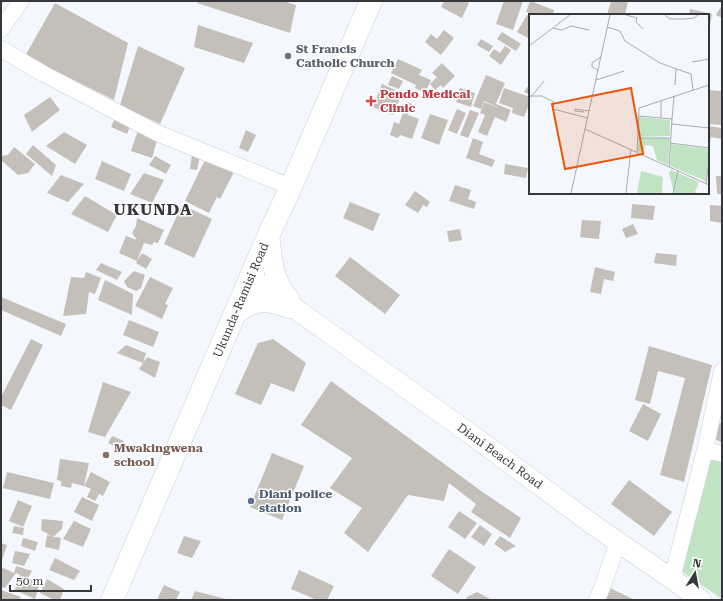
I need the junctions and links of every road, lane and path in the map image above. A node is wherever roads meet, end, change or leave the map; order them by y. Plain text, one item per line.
1 (21, 1) edge
2 (371, 1) edge
3 (1, 29) edge
4 (1, 49) edge
5 (291, 187) junction
6 (270, 234) junction
7 (250, 279) junction
8 (300, 312) junction
9 (235, 314) junction
10 (722, 371) edge
11 (705, 450) junction
12 (722, 454) edge
13 (618, 542) junction
14 (672, 579) junction
15 (112, 600) edge
16 (597, 600) edge
17 (700, 600) edge

1 - 3 street
2 - 5 highway, Ukunda-Ramisi Road
4 - 5 street
5 - 6 highway, Ukunda-Ramisi Road
6 - 7 highway, Ukunda-Ramisi Road
6 - 8 main road
7 - 8 main road
7 - 9 highway, Ukunda-Ramisi Road
8 - 9 main road
8 - 13 main road, Diani Beach Road
9 - 15 highway, Ukunda-Ramisi Road
10 - 11 street
11 - 12 street
11 - 14 street
13 - 14 main road, Diani Beach Road
13 - 16 street
14 - 17 main road, Diani Beach Road

